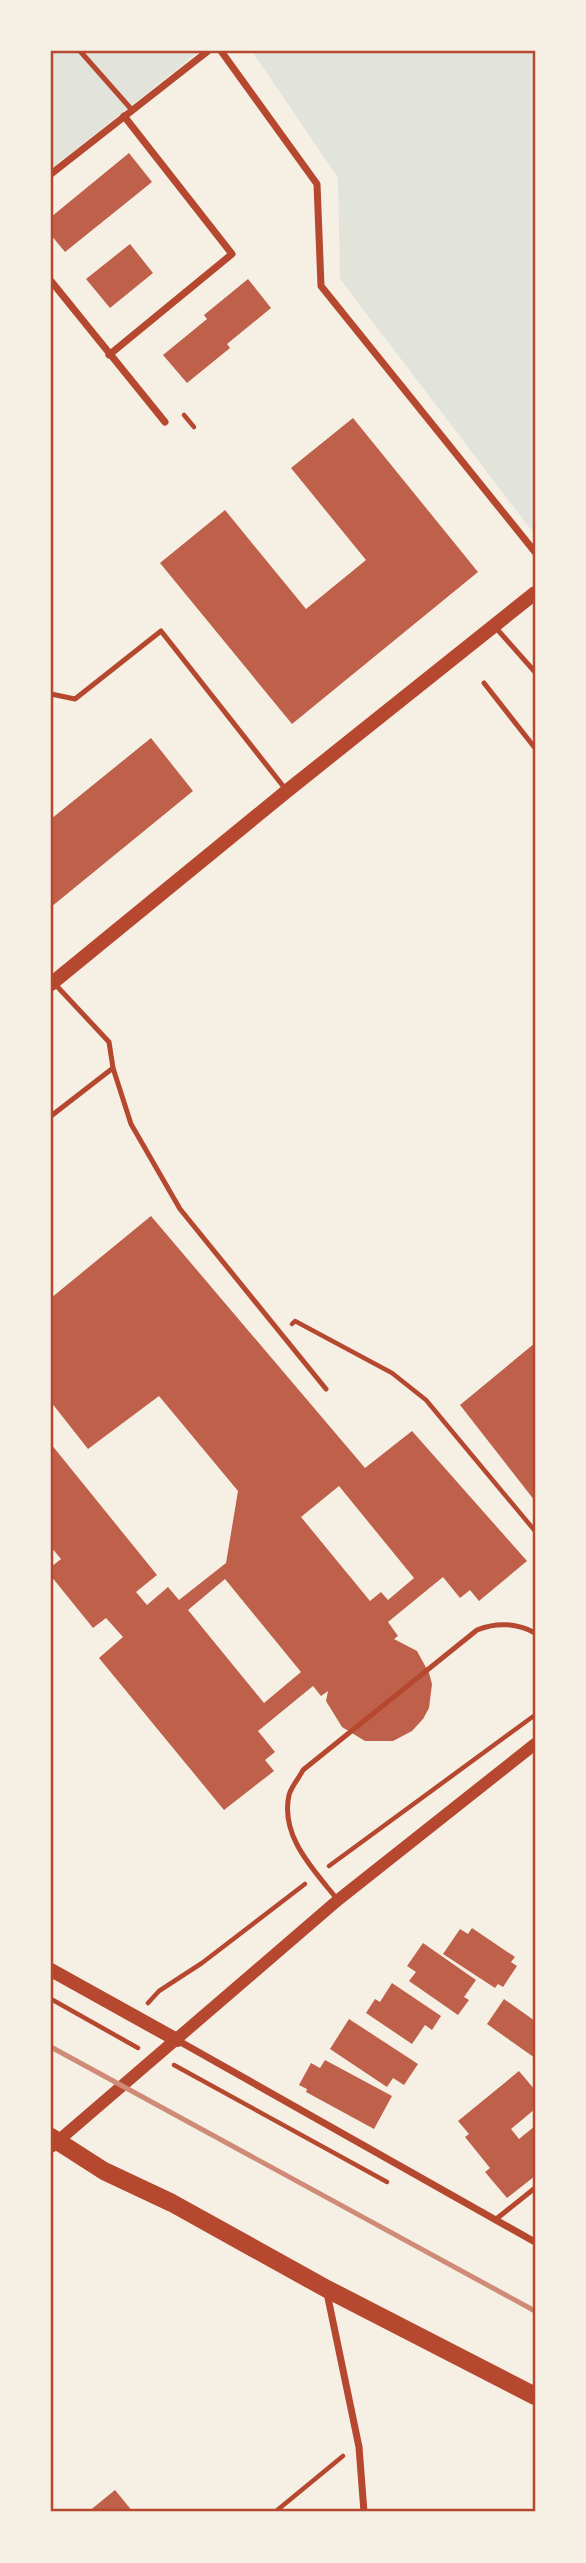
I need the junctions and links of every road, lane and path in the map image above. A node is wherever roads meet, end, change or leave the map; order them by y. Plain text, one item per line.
1 (80, 51) edge
2 (208, 51) edge
3 (221, 51) edge
4 (132, 110) junction
5 (124, 116) junction
6 (51, 174) edge
7 (51, 281) edge
8 (109, 355) junction
9 (184, 415) dead end
10 (165, 422) dead end
11 (194, 428) dead end
12 (535, 552) edge
13 (535, 593) edge
14 (494, 626) junction
15 (535, 671) edge
16 (484, 683) dead end
17 (51, 694) edge
18 (535, 748) edge
19 (287, 791) junction
20 (52, 982) edge
21 (113, 1068) junction
22 (51, 1116) edge
23 (280, 1333) junction
24 (326, 1389) dead end
25 (535, 1531) edge
26 (535, 1633) edge
27 (535, 1715) edge
28 (535, 1744) edge
29 (329, 1866) dead end
30 (308, 1882) dead end
31 (338, 1900) junction
32 (51, 1970) edge
33 (159, 1991) dead end
34 (51, 1999) edge
35 (118, 2038) dead end
36 (177, 2040) junction
37 (190, 2073) dead end
38 (53, 2142) edge
39 (392, 2184) dead end
40 (535, 2188) edge
41 (495, 2220) junction
42 (535, 2242) edge
43 (327, 2289) junction
44 (489, 2374) junction
45 (535, 2396) edge
46 (535, 2404) edge
47 (346, 2453) dead end
48 (275, 2512) edge
49 (364, 2512) edge

1 - 4 lane
2 - 4 street
3 - 12 street
4 - 5 street
5 - 6 street
5 - 8 street
7 - 8 street
8 - 10 street
9 - 11 path
13 - 14 main road
14 - 15 lane
14 - 19 main road
16 - 18 lane
17 - 19 lane
19 - 20 main road
20 - 21 lane
21 - 22 lane
21 - 23 lane
23 - 24 lane
23 - 25 path
26 - 31 lane
27 - 29 path
28 - 31 street
30 - 33 path
31 - 36 street
32 - 36 main road
34 - 35 path
36 - 38 street
36 - 41 street
37 - 39 path
38 - 43 main road
40 - 41 lane
41 - 42 street
43 - 44 main road
43 - 49 street
44 - 45 main road
44 - 46 main road
47 - 48 path

